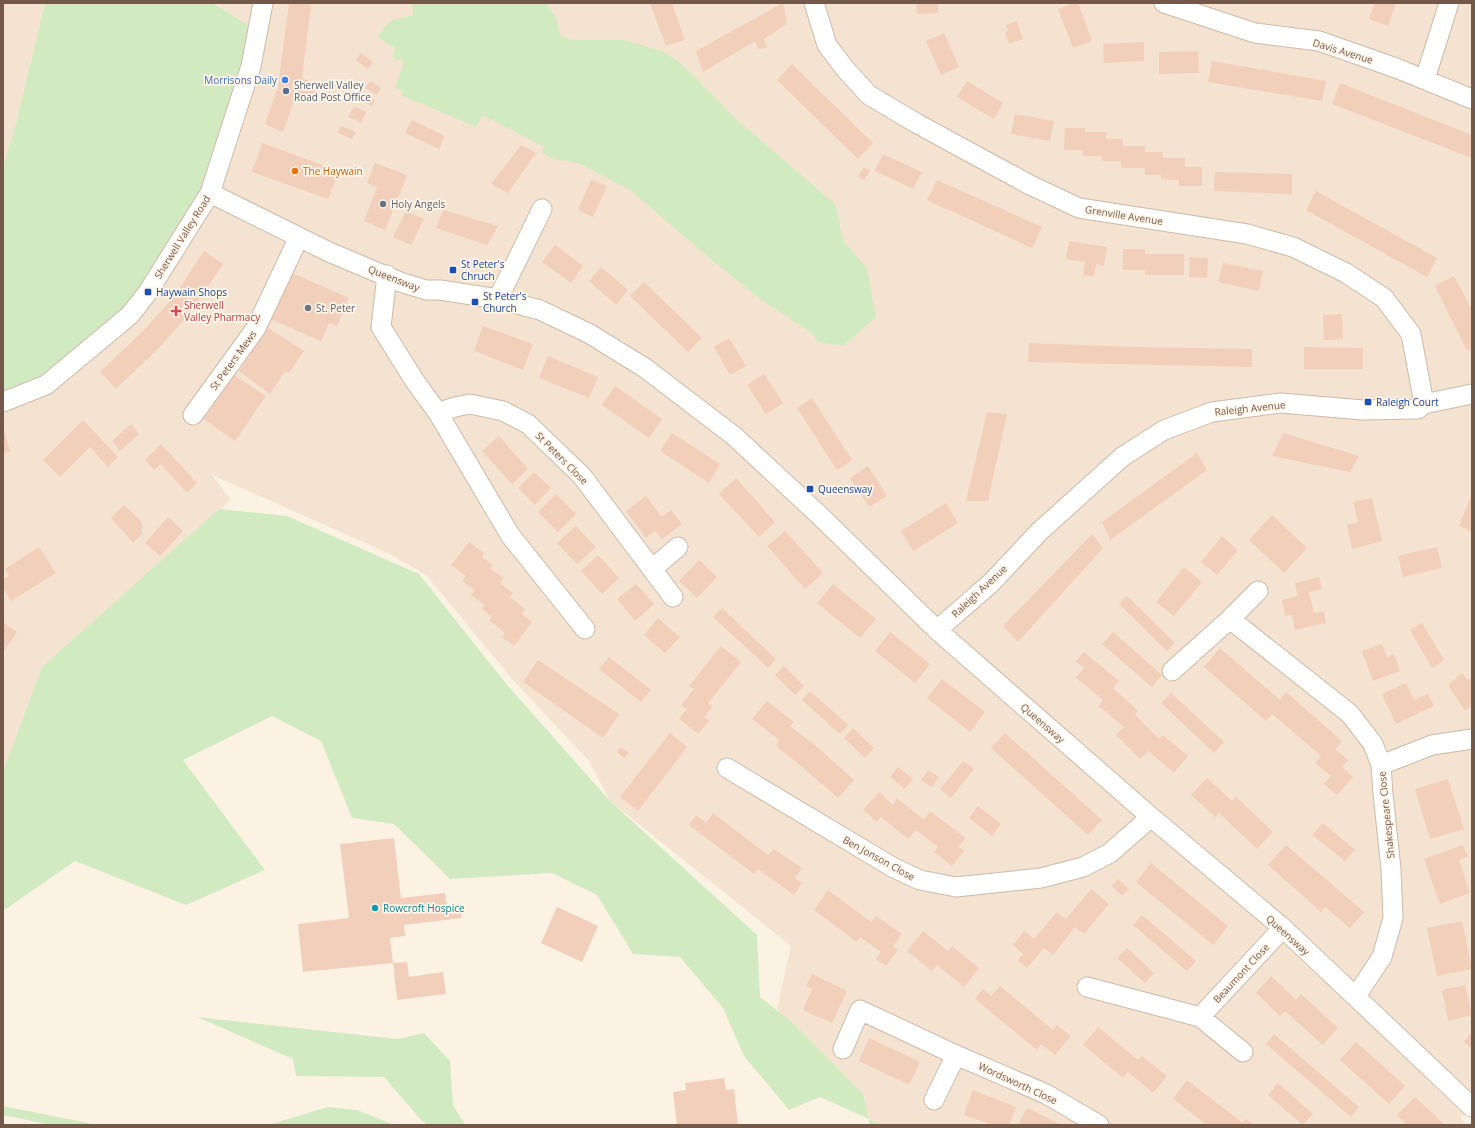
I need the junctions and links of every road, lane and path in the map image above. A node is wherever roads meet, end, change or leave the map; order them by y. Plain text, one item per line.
1 (263, 3) edge
2 (814, 3) edge
3 (1164, 3) edge
4 (1449, 3) edge
5 (1425, 79) junction
6 (1472, 99) edge
7 (210, 193) junction
8 (542, 209) dead end
9 (300, 237) junction
10 (387, 275) junction
11 (498, 299) junction
12 (1472, 394) edge
13 (3, 402) edge
14 (1424, 404) junction
15 (438, 413) junction
16 (193, 415) dead end
17 (678, 547) dead end
18 (652, 570) junction
19 (1258, 591) dead end
20 (673, 597) dead end
21 (1230, 619) junction
22 (585, 629) dead end
23 (937, 630) junction
24 (1172, 671) dead end
25 (1472, 739) edge
26 (1381, 765) junction
27 (728, 768) dead end
28 (1150, 817) junction
29 (1283, 928) junction
30 (1087, 987) dead end
31 (1356, 996) junction
32 (1200, 1017) junction
33 (843, 1049) dead end
34 (1243, 1052) dead end
35 (956, 1055) junction
36 (934, 1100) dead end
37 (1472, 1107) edge
38 (1099, 1125) edge

1 - 7 street, Sherwell Valley Road
2 - 14 street, Grenville Avenue
3 - 5 street, Davis Avenue
4 - 5 street
5 - 6 street, Davis Avenue
7 - 9 street, Queensway
7 - 13 street, Sherwell Valley Road
8 - 11 street
9 - 10 street, Queensway
9 - 16 street, St Peters Mews
10 - 11 street, Queensway
10 - 15 street
11 - 23 street, Queensway
12 - 14 street, Raleigh Avenue
14 - 23 street, Raleigh Avenue
15 - 18 street, St Peters Close
15 - 22 street
17 - 18 street
18 - 20 street, St Peters Close
19 - 21 street
21 - 24 street
21 - 26 street, Shakespeare Close
23 - 28 street, Queensway
25 - 26 street
26 - 31 street, Shakespeare Close
27 - 28 street, Ben Jonson Close
28 - 29 street, Queensway
29 - 31 street, Queensway
29 - 32 street, Beaumont Close
30 - 32 street
31 - 37 street, Queensway
32 - 34 street
33 - 35 street, Wordsworth Close
35 - 36 street
35 - 38 street, Wordsworth Close

